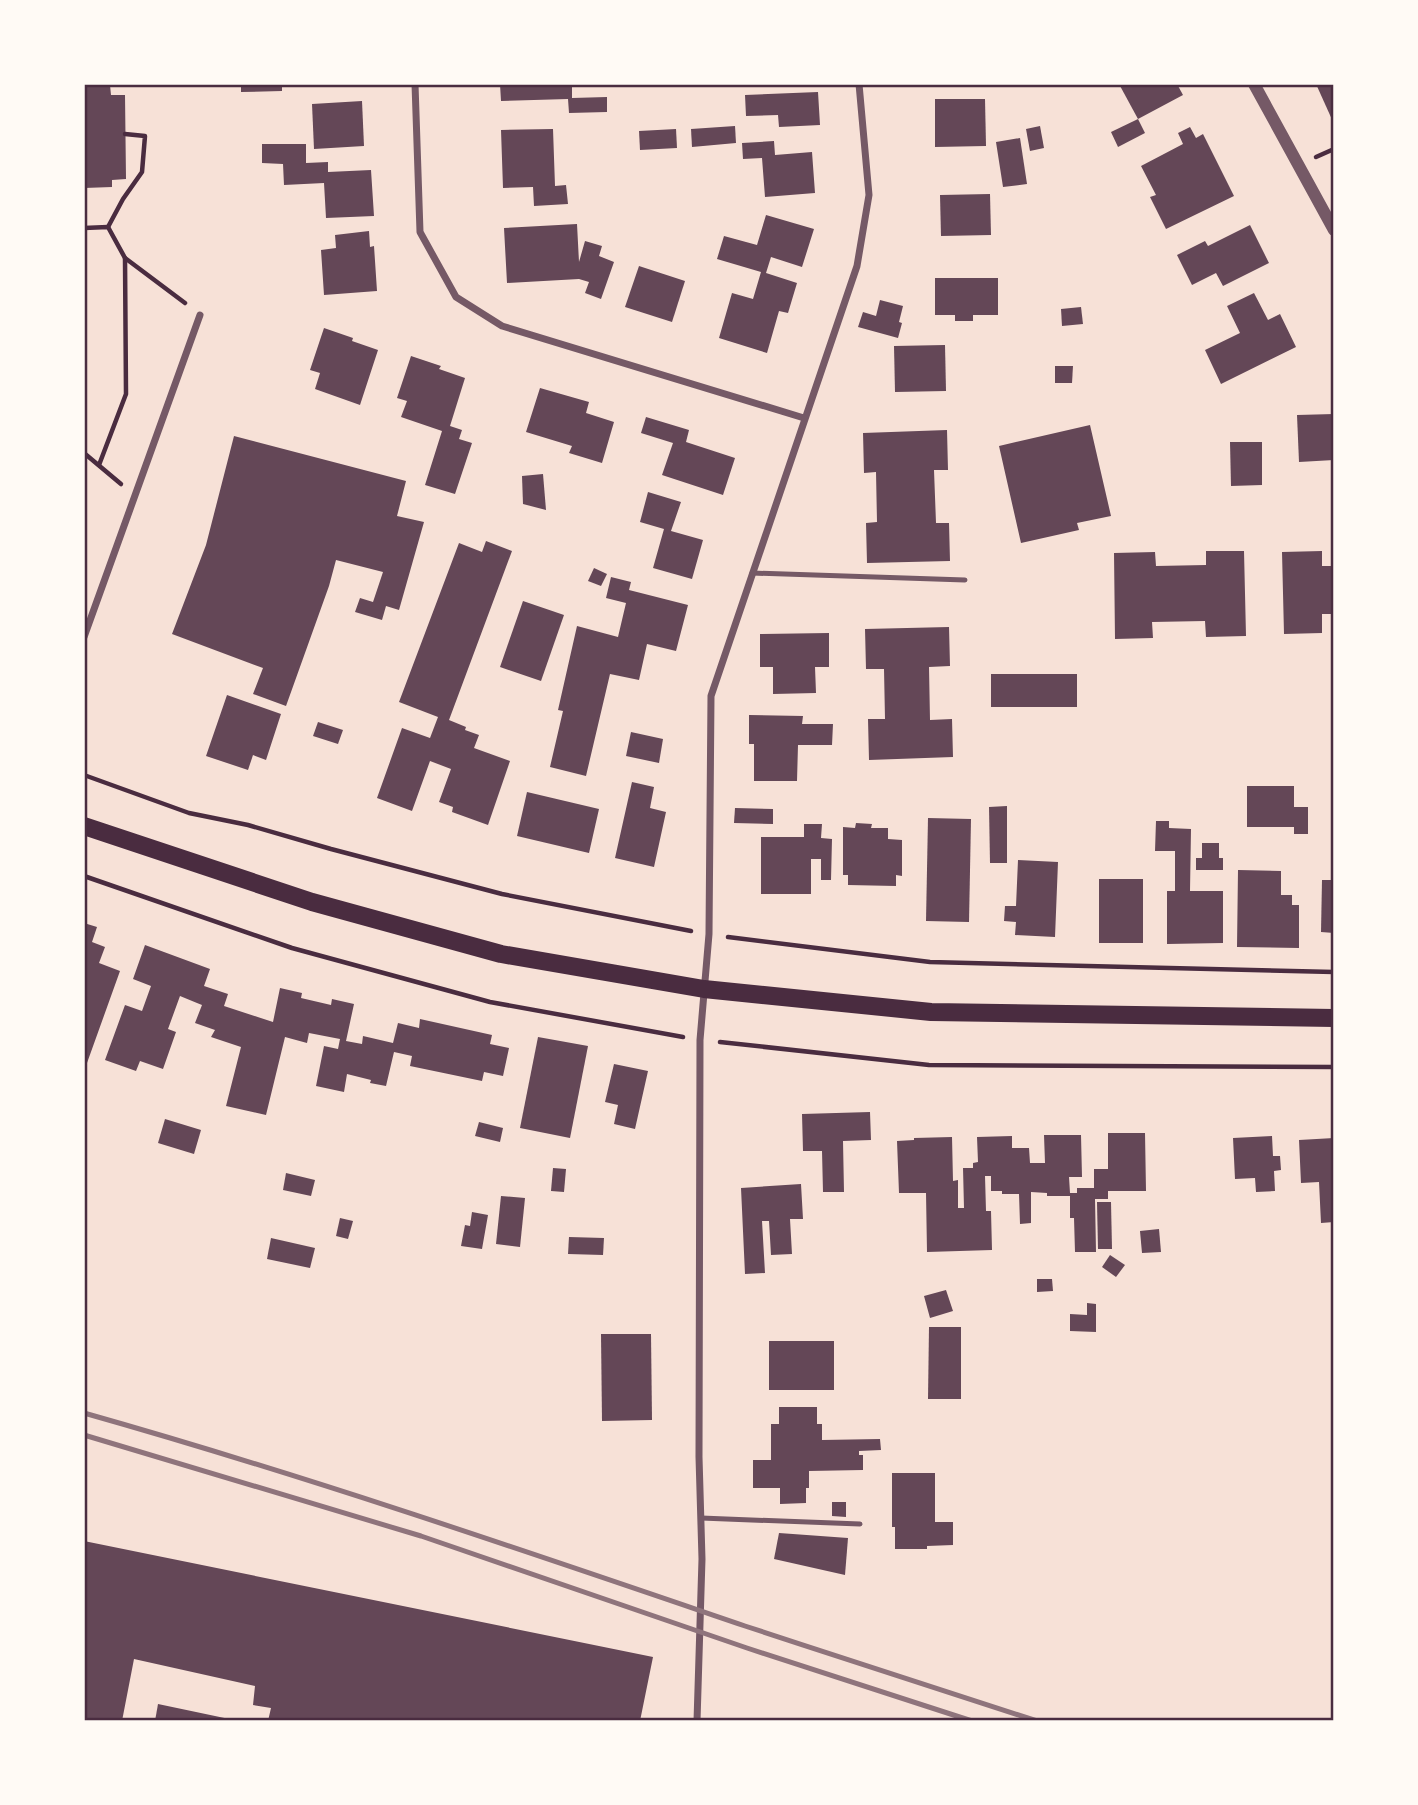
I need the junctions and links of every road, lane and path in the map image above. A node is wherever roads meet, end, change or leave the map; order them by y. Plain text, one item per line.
1 (415, 84) edge
2 (859, 84) edge
3 (1254, 84) edge
4 (125, 134) dead end
5 (108, 227) junction
6 (84, 228) edge
7 (1334, 229) edge
8 (125, 258) junction
9 (200, 315) joint
10 (804, 418) junction
11 (84, 453) edge
12 (99, 465) junction
13 (135, 495) junction
14 (752, 573) junction
15 (965, 580) dead end
16 (84, 637) edge
17 (84, 826) edge
18 (704, 989) junction
19 (1334, 1018) edge
20 (701, 1518) junction
21 (860, 1524) dead end
22 (697, 1721) edge

1 - 10 street
2 - 10 street
3 - 7 street
4 - 5 path
5 - 6 path
5 - 8 path
8 - 9 path
8 - 12 path
9 - 13 street
10 - 14 street
11 - 12 path
12 - 13 path
13 - 16 street
14 - 15 lane
14 - 18 street
17 - 18 main road
18 - 19 main road
18 - 20 street
20 - 21 lane
20 - 22 street

